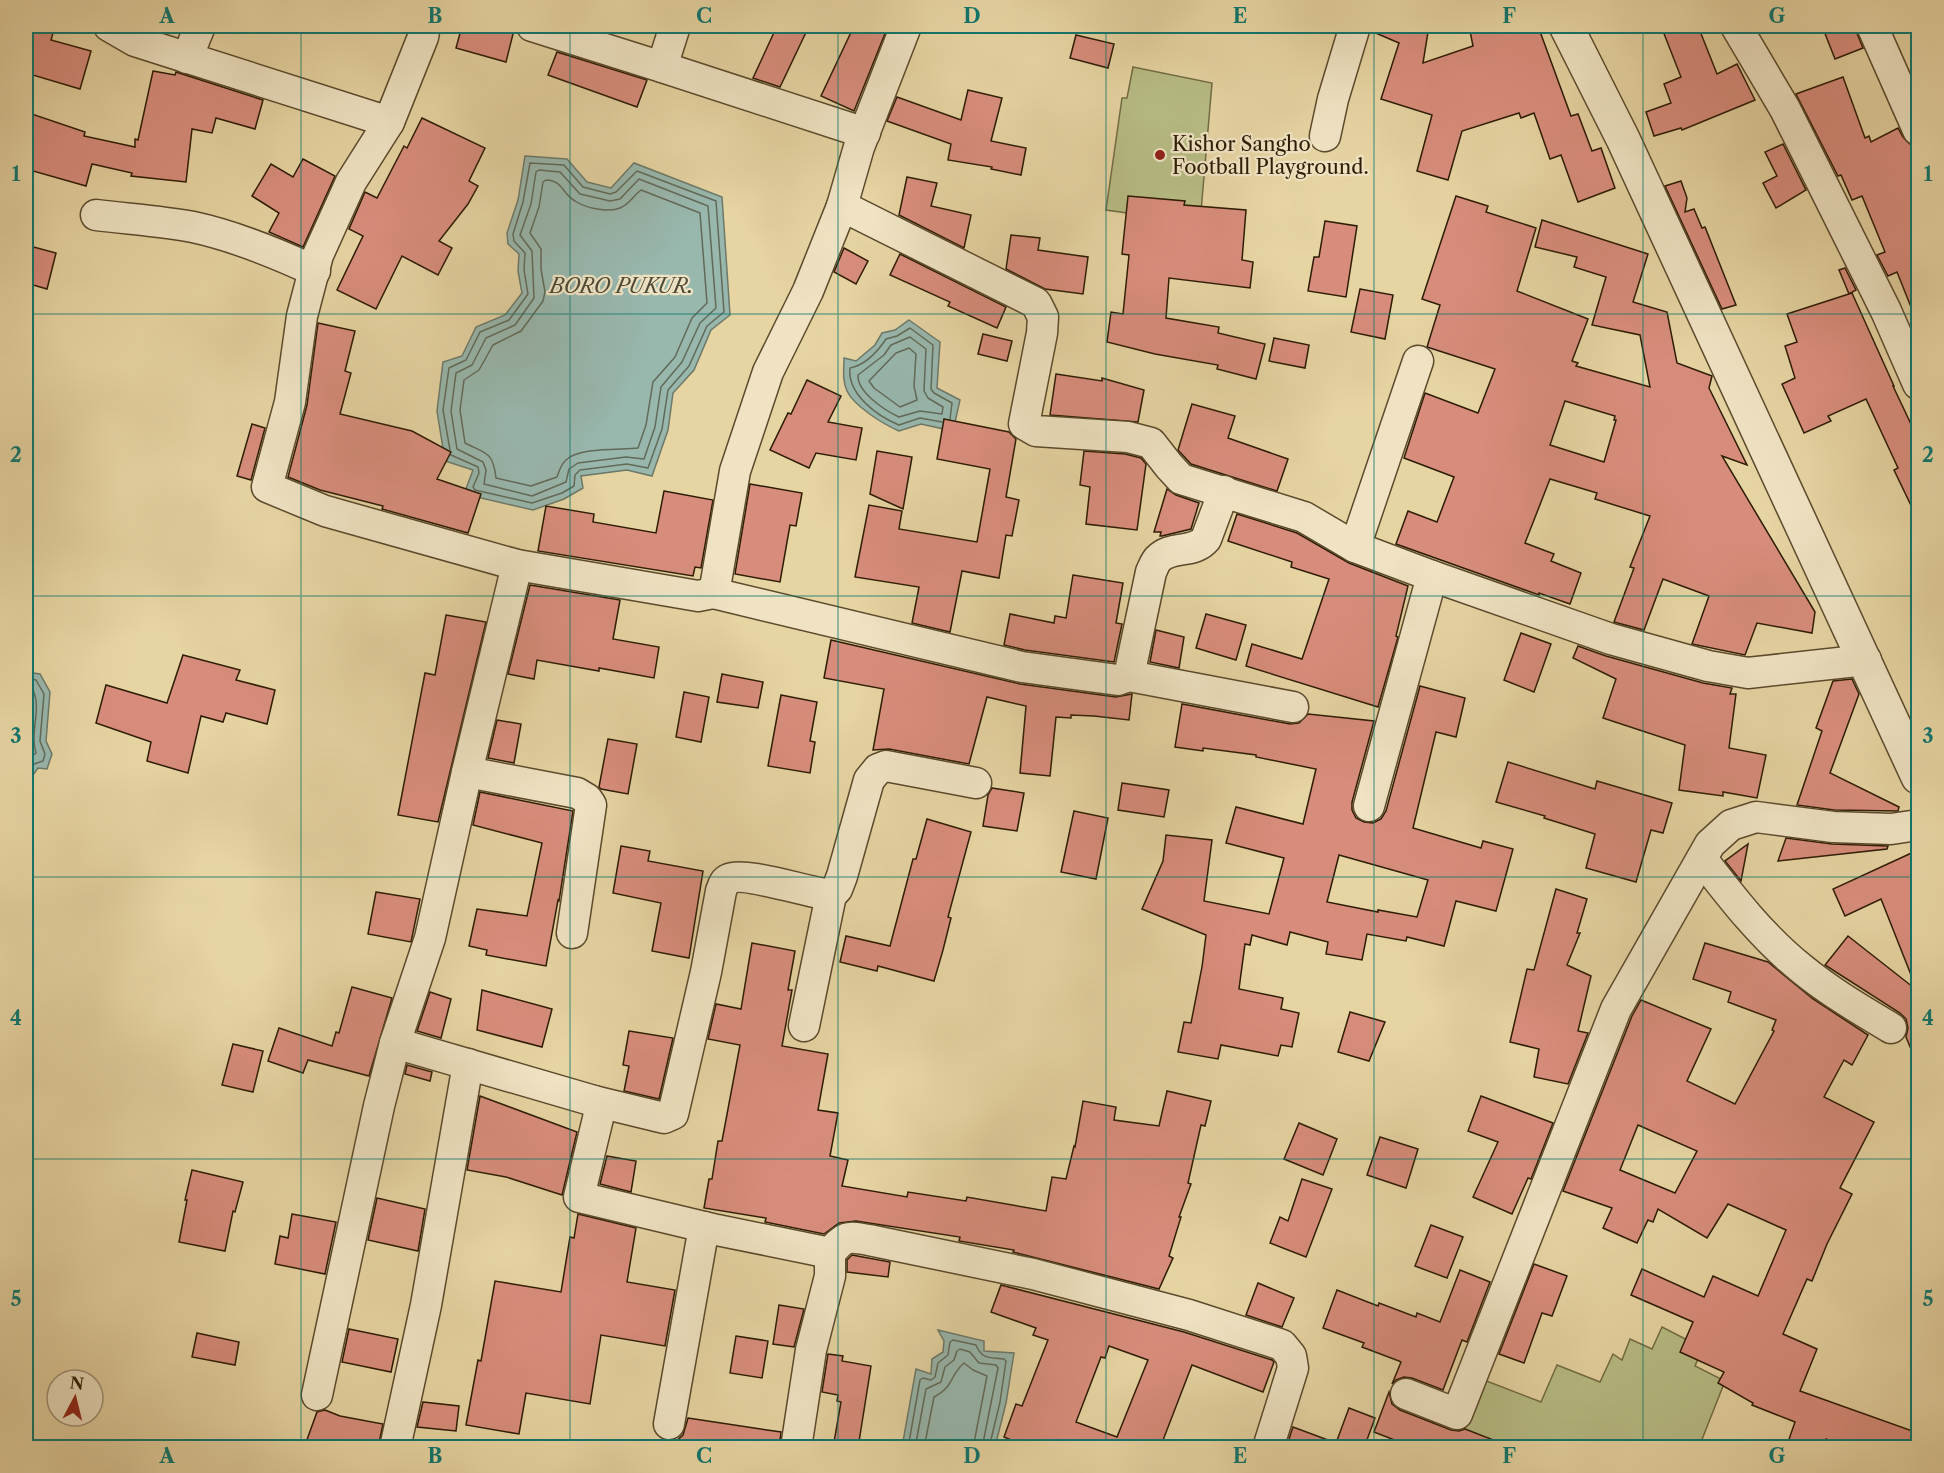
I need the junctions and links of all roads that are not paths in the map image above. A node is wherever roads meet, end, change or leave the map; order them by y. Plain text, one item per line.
1 (109, 26) edge
2 (200, 26) edge
3 (425, 26) edge
4 (532, 26) edge
5 (675, 26) edge
6 (906, 26) edge
7 (1355, 26) edge
8 (1566, 26) edge
9 (1736, 26) edge
10 (1872, 26) edge
11 (188, 58) junction
12 (662, 67) junction
13 (388, 122) junction
14 (1918, 130) edge
15 (865, 133) junction
16 (1325, 136) dead end
17 (842, 206) junction
18 (96, 215) dead end
19 (315, 271) junction
20 (1418, 361) dead end
21 (1918, 384) edge
22 (1224, 492) junction
23 (1355, 547) junction
24 (517, 565) junction
25 (1432, 576) junction
26 (713, 593) junction
27 (1866, 660) junction
28 (1129, 676) junction
29 (1293, 707) dead end
30 (467, 772) junction
31 (1918, 777) edge
32 (976, 783) dead end
33 (1369, 806) dead end
34 (1918, 825) edge
35 (1702, 859) junction
36 (831, 895) junction
37 (572, 933) dead end
38 (804, 1026) dead end
39 (1891, 1028) dead end
40 (395, 1043) junction
41 (468, 1064) junction
42 (594, 1101) junction
43 (704, 1227) junction
44 (830, 1253) junction
45 (1406, 1394) dead end
46 (317, 1395) dead end
47 (669, 1424) dead end
48 (395, 1448) edge
49 (796, 1448) edge
50 (1268, 1448) edge

1 - 11 street
2 - 11 street
3 - 13 street
4 - 12 street
5 - 12 street
6 - 15 street
7 - 16 street
8 - 27 street
9 - 21 street
10 - 14 street
11 - 13 street
12 - 15 street
13 - 19 street
15 - 17 street
17 - 22 street
17 - 26 street
18 - 19 street
19 - 24 street
20 - 23 street
22 - 23 street
22 - 28 street
23 - 25 street
24 - 26 street
24 - 30 street
25 - 27 street
25 - 33 street
26 - 28 street
27 - 31 street
28 - 29 street
30 - 37 street
30 - 40 street
32 - 36 street
34 - 35 street
35 - 39 street
35 - 45 street
36 - 38 street
36 - 42 street
40 - 41 street
40 - 46 street
41 - 42 street
41 - 48 street
42 - 43 street
43 - 44 street
43 - 47 street
44 - 49 street
44 - 50 street

